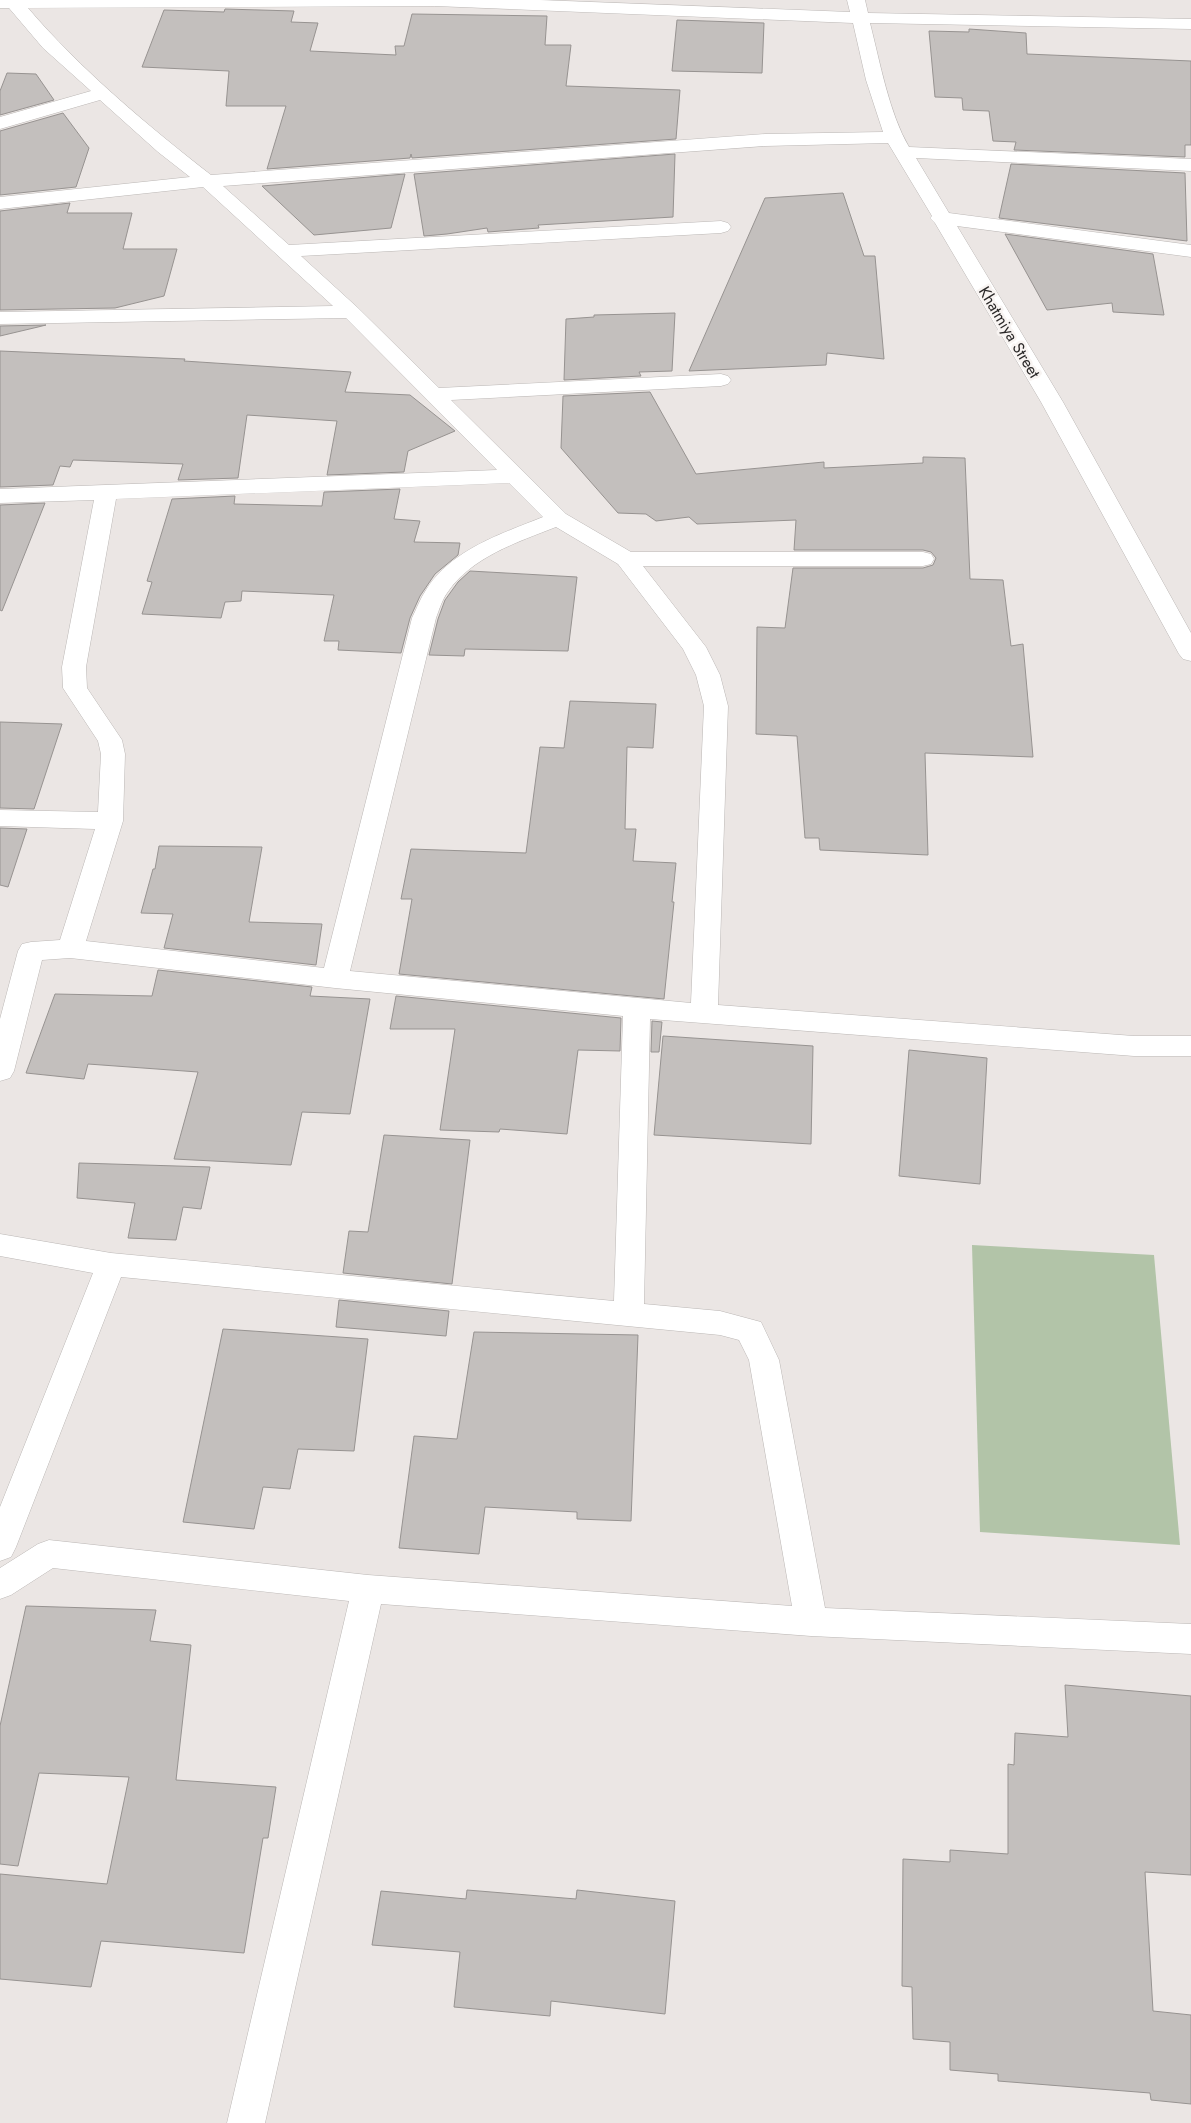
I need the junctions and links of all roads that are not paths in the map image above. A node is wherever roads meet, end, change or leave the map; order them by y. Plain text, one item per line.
1 (435, 1) edge
2 (92, 2) edge
3 (7, 3) edge
4 (857, 9) edge
5 (1191, 24) edge
6 (103, 93) junction
7 (0, 123) edge
8 (898, 144) junction
9 (1191, 165) edge
10 (207, 181) junction
11 (0, 204) edge
12 (940, 218) junction
13 (721, 227) dead end
14 (283, 251) junction
15 (1191, 251) edge
16 (351, 312) junction
17 (0, 318) edge
18 (721, 380) dead end
19 (433, 395) junction
20 (514, 476) junction
21 (106, 494) junction
22 (0, 496) edge
23 (558, 519) junction
24 (626, 559) junction
25 (923, 559) dead end
26 (1164, 605) junction
27 (1191, 606) edge
28 (1191, 654) edge
29 (0, 818) edge
30 (110, 821) junction
31 (70, 949) junction
32 (335, 979) junction
33 (637, 1008) junction
34 (704, 1014) junction
35 (1191, 1046) edge
36 (0, 1071) edge
37 (0, 1245) edge
38 (111, 1265) junction
39 (628, 1314) junction
40 (0, 1546) edge
41 (0, 1585) edge
42 (368, 1589) junction
43 (811, 1622) junction
44 (1191, 1639) edge
45 (246, 2123) edge

1 - 2 street
1 - 4 street
2 - 3 street
3 - 6 street
4 - 5 street
4 - 8 street, Khatmiya Street
6 - 7 street
6 - 10 street
8 - 9 street
8 - 10 street
8 - 12 street, Khatmiya Street
10 - 11 street
10 - 14 street
12 - 15 street
12 - 26 street, Khatmiya Street
13 - 14 street
14 - 16 street
16 - 17 street
16 - 19 street
18 - 19 street
19 - 20 street
20 - 21 street
20 - 23 street
21 - 22 street
21 - 30 street
23 - 24 street
23 - 32 street
24 - 25 street
24 - 34 street
26 - 27 street
26 - 28 street, Khatmiya Street
29 - 30 street
30 - 31 street
31 - 32 street
31 - 36 street
32 - 33 street
33 - 34 street
33 - 39 street
34 - 35 street
37 - 38 street
38 - 39 street
38 - 40 street
39 - 43 street
41 - 42 street
42 - 43 street
42 - 45 street
43 - 44 street

